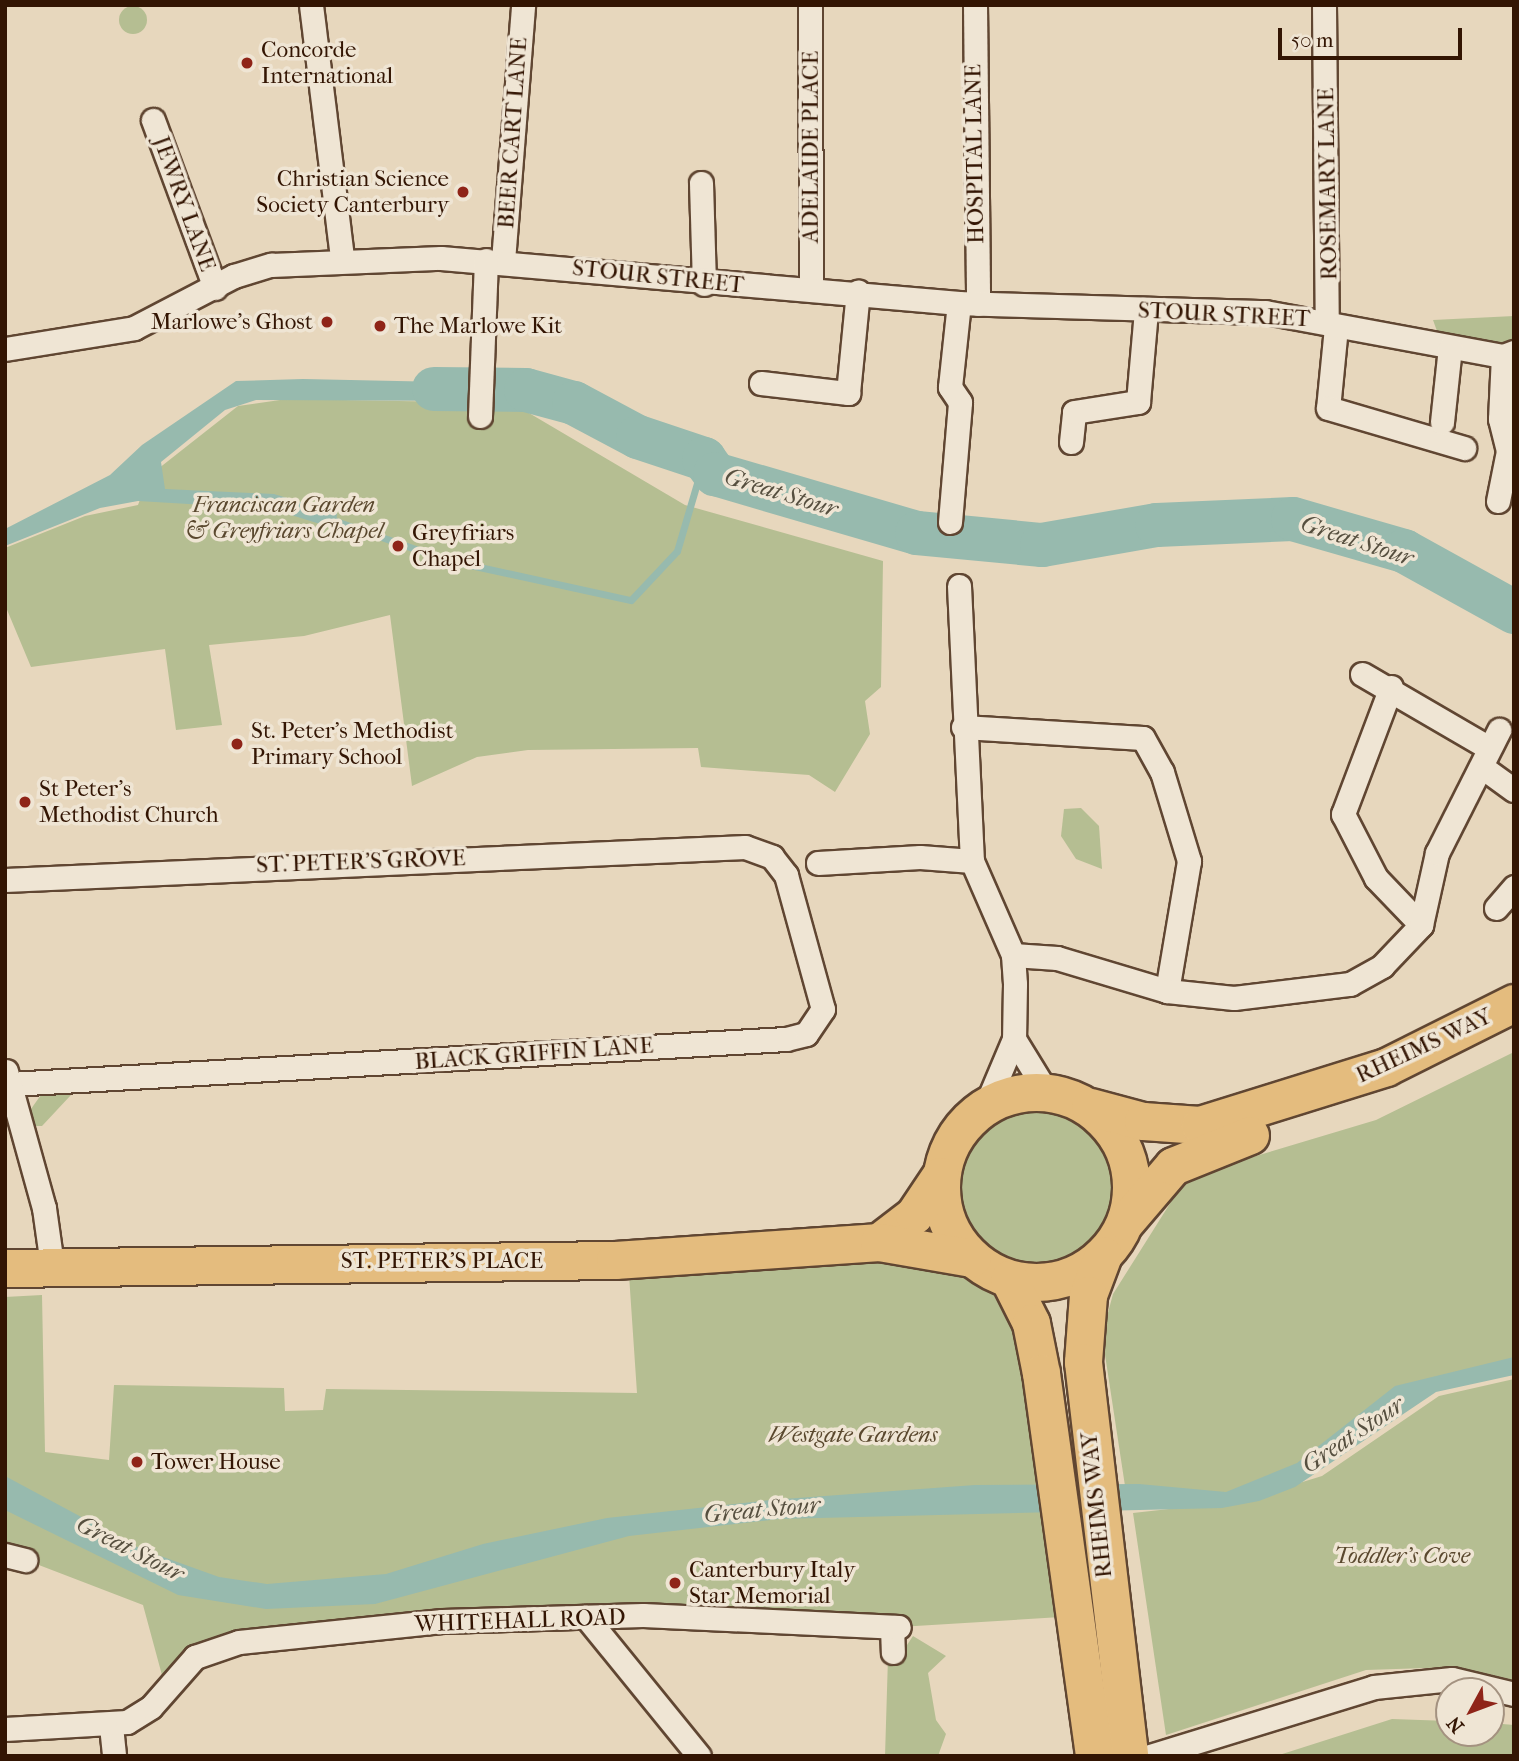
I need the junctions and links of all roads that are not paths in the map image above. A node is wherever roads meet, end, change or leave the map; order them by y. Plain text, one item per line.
1 (311, 5) edge
2 (523, 5) edge
3 (810, 5) edge
4 (975, 5) edge
5 (1324, 5) edge
6 (153, 120) dead end
7 (701, 183) dead end
8 (342, 259) junction
9 (494, 260) junction
10 (704, 284) junction
11 (215, 288) junction
12 (811, 289) junction
13 (858, 292) junction
14 (968, 303) junction
15 (1146, 311) junction
16 (1331, 323) junction
17 (1450, 347) junction
18 (5, 349) edge
19 (1508, 354) edge
20 (761, 383) dead end
21 (480, 416) dead end
22 (1442, 422) dead end
23 (1071, 442) dead end
24 (1464, 448) dead end
25 (1498, 501) dead end
26 (950, 522) dead end
27 (959, 586) dead end
28 (1362, 674) dead end
29 (1391, 687) junction
30 (964, 727) junction
31 (1490, 749) junction
32 (1514, 790) edge
33 (716, 844) joint
34 (972, 862) junction
35 (818, 863) dead end
36 (5, 880) edge
37 (1514, 887) edge
38 (1496, 908) dead end
39 (1421, 925) junction
40 (1013, 954) junction
41 (1167, 990) junction
42 (1514, 1003) edge
43 (1514, 1030) edge
44 (1014, 1039) junction
45 (8, 1077) edge
46 (1045, 1091) junction
47 (988, 1103) junction
48 (1089, 1106) junction
49 (940, 1176) junction
50 (1125, 1222) junction
51 (879, 1242) junction
52 (1103, 1255) junction
53 (972, 1258) junction
54 (52, 1265) junction
55 (5, 1268) edge
56 (1009, 1279) junction
57 (1088, 1584) junction
58 (586, 1617) junction
59 (893, 1652) dead end
60 (1514, 1694) edge
61 (111, 1726) junction
62 (5, 1729) edge
63 (1119, 1754) edge
64 (114, 1756) edge
65 (699, 1756) edge

1 - 8 street
2 - 9 street, BEER CART LANE
3 - 12 street, ADELAIDE PLACE
4 - 14 street, HOSPITAL LANE
5 - 16 street, ROSEMARY LANE
6 - 11 street, JEWRY LANE
7 - 10 street
8 - 9 street, STOUR STREET
8 - 11 street, STOUR STREET
9 - 10 street, STOUR STREET
9 - 21 street, BEER CART LANE
10 - 12 street, STOUR STREET
11 - 18 street, STOUR STREET
12 - 13 street, STOUR STREET
13 - 14 street, STOUR STREET
13 - 20 street
14 - 15 street, STOUR STREET
14 - 26 street, HOSPITAL LANE
15 - 16 street, STOUR STREET
15 - 23 street
16 - 17 street, STOUR STREET
16 - 24 street, ROSEMARY LANE
17 - 19 street, STOUR STREET
17 - 22 street
19 - 25 street
27 - 30 street
28 - 29 street
29 - 31 street
29 - 39 street
30 - 34 street
30 - 41 street
31 - 32 street
31 - 39 street
33 - 36 street, ST. PETER'S GROVE
33 - 45 street, BLACK GRIFFIN LANE
34 - 35 street
34 - 40 street
37 - 38 street
39 - 41 street
40 - 41 street
40 - 44 street
42 - 48 main road, RHEIMS WAY
43 - 50 main road, RHEIMS WAY
44 - 46 street
44 - 47 street
45 - 54 street
46 - 47 main road
46 - 48 main road
47 - 49 main road
48 - 50 main road
49 - 51 main road
49 - 53 main road
50 - 52 main road
51 - 53 main road, ST. PETER'S PLACE
51 - 54 main road, ST. PETER'S PLACE
52 - 56 main road
52 - 57 main road, RHEIMS WAY
53 - 56 main road
54 - 55 main road, ST. PETER'S PLACE
56 - 57 main road, RHEIMS WAY
57 - 63 main road, RHEIMS WAY
58 - 59 street, WHITEHALL ROAD
58 - 61 street, WHITEHALL ROAD
58 - 65 street
60 - 63 street
61 - 62 street
61 - 64 street

